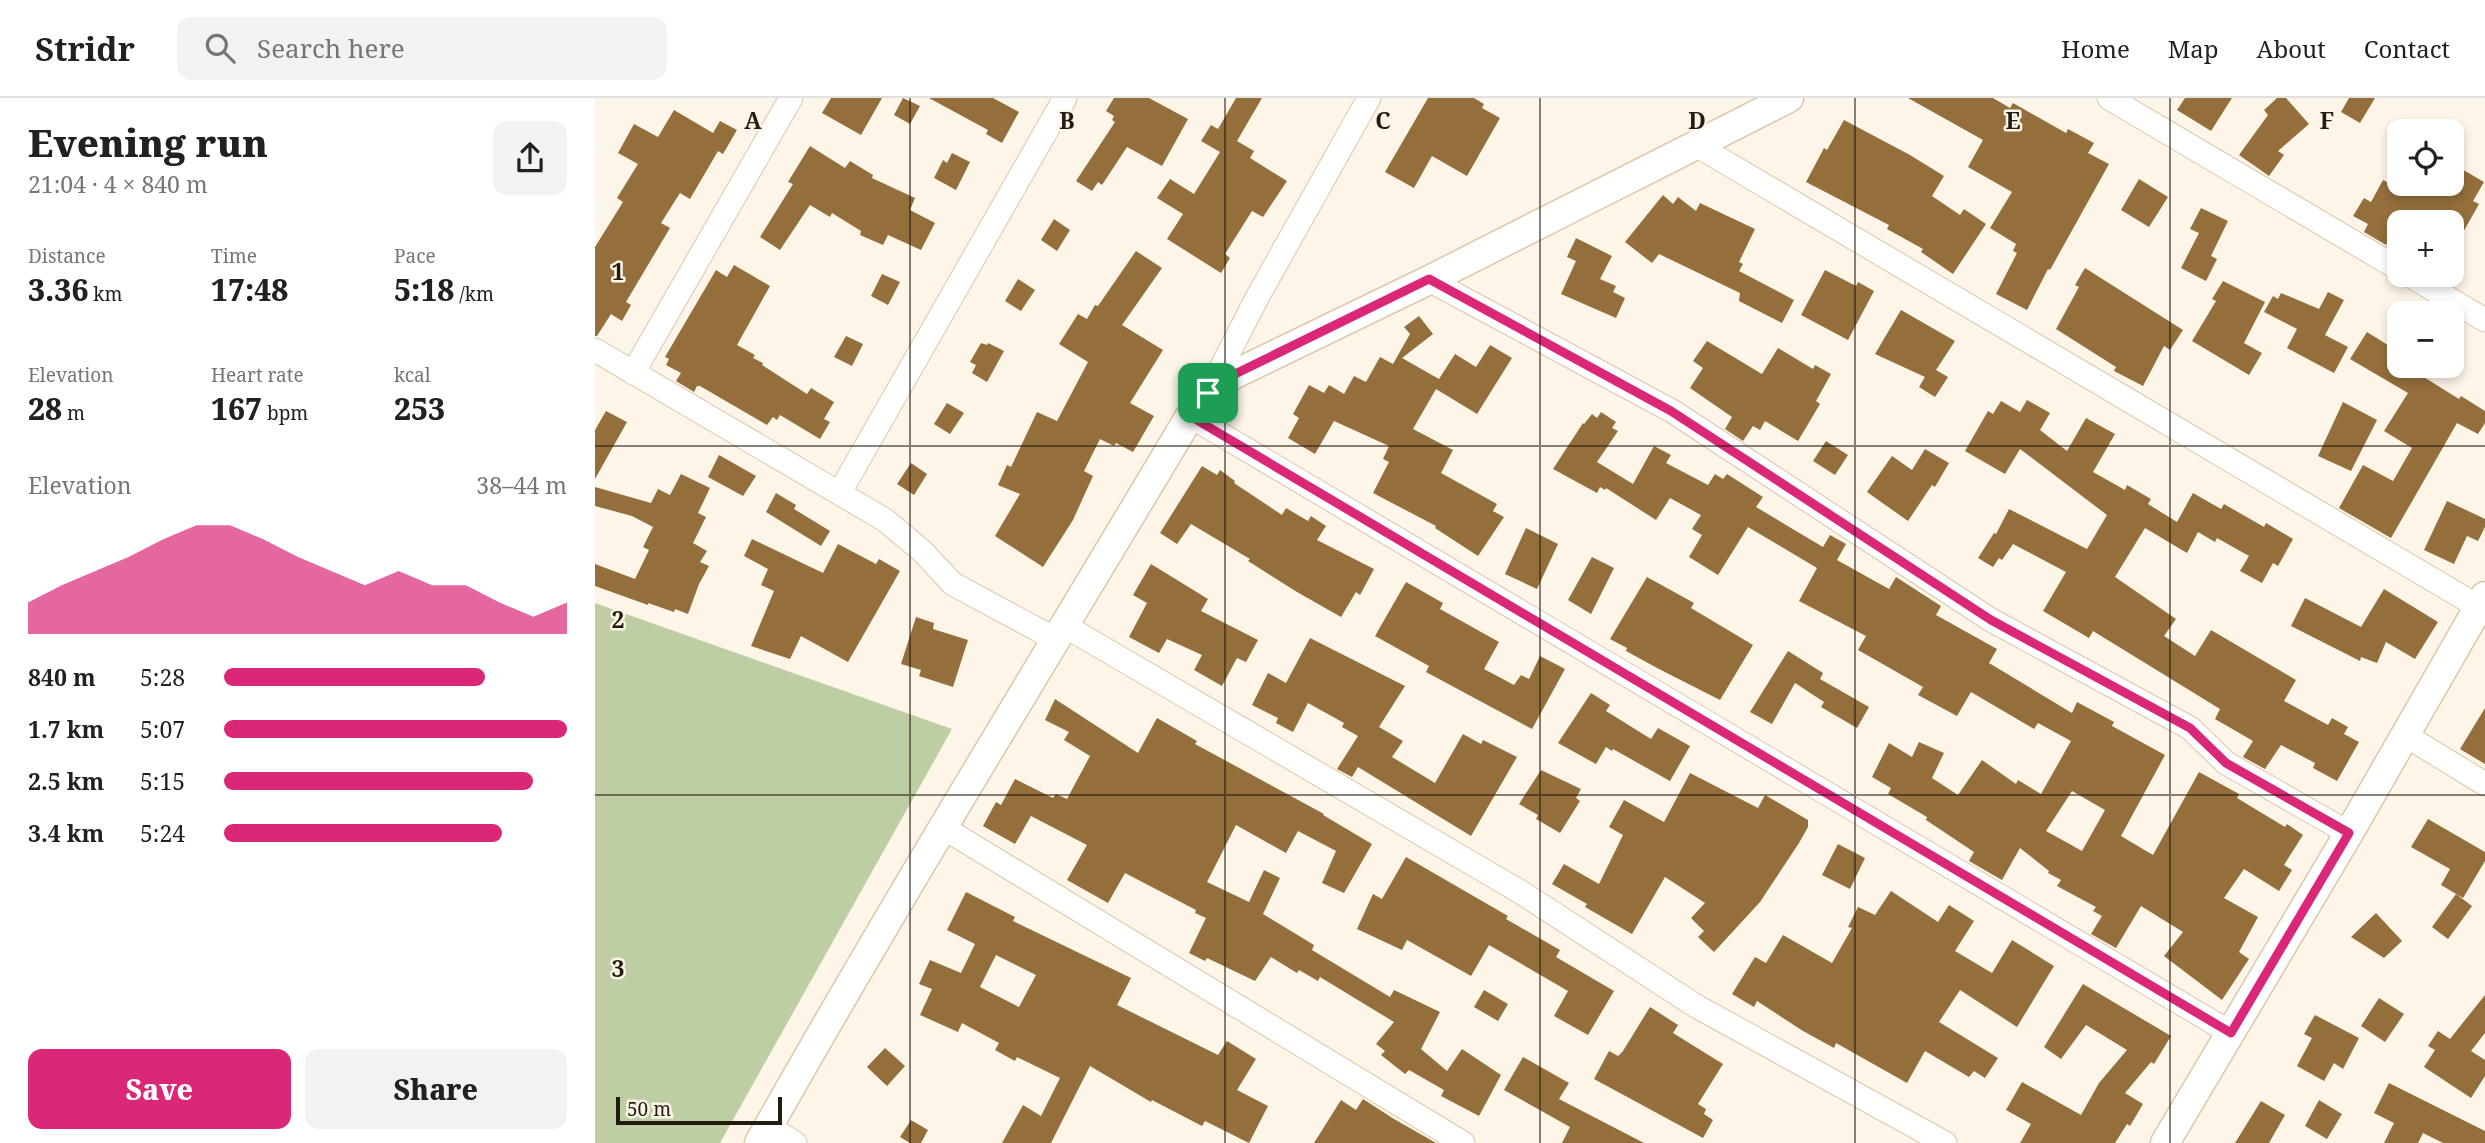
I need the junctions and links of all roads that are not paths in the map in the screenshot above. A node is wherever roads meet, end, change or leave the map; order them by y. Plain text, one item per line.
1 (791, 98) edge
2 (1065, 98) edge
3 (1369, 98) edge
4 (1789, 98) edge
5 (2109, 98) edge
6 (1696, 145) junction
7 (2387, 262) edge
8 (1429, 279) junction
9 (2429, 287) edge
10 (2485, 320) edge
11 (595, 350) edge
12 (633, 373) junction
13 (1208, 393) junction
14 (1190, 416) junction
15 (840, 492) junction
16 (2482, 601) edge
17 (1061, 633) junction
18 (2405, 735) junction
19 (2485, 784) edge
20 (942, 827) junction
21 (2349, 833) junction
22 (2231, 1033) junction
23 (763, 1135) edge
24 (795, 1143) edge
25 (1463, 1143) edge
26 (1945, 1143) edge
27 (2165, 1143) edge

1 - 12 street
2 - 15 street
3 - 13 street
4 - 6 street
5 - 7 street
6 - 8 street
6 - 16 street
8 - 13 street
8 - 21 street
9 - 10 street
11 - 12 street
12 - 15 street
13 - 14 street
14 - 17 street
14 - 22 street
15 - 17 street
16 - 18 street
17 - 20 street
17 - 26 street
18 - 19 street
18 - 21 street
20 - 23 street
20 - 25 street
21 - 22 street
22 - 27 street
23 - 24 street

